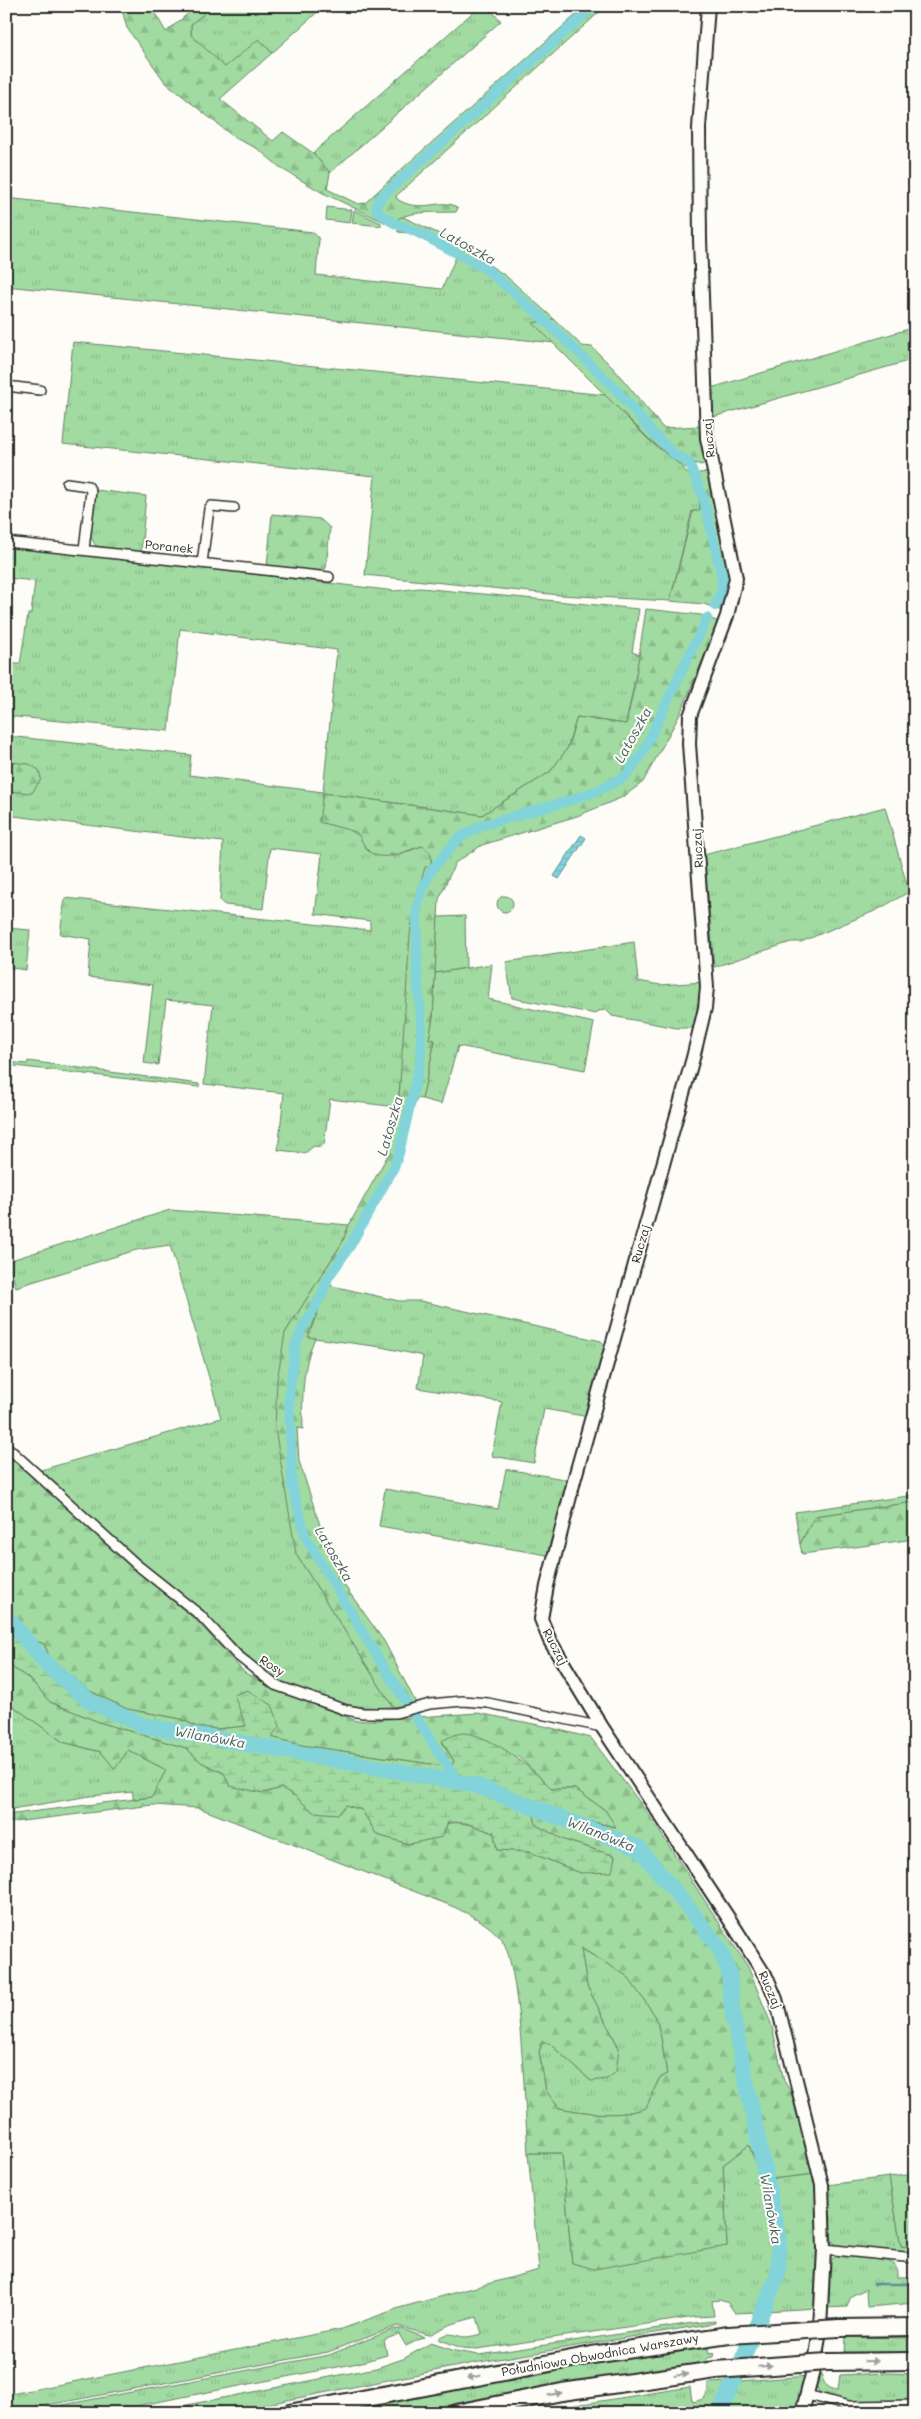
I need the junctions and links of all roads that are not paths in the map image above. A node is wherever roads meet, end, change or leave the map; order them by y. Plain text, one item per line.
1 (708, 6) edge
2 (6, 386) edge
3 (40, 390) dead end
4 (67, 484) dead end
5 (234, 508) dead end
6 (6, 542) edge
7 (84, 549) junction
8 (202, 563) junction
9 (329, 577) dead end
10 (6, 1446) edge
11 (602, 1727) junction
12 (824, 2249) junction
13 (915, 2258) edge
14 (915, 2327) edge
15 (915, 2361) edge
16 (807, 2395) junction
17 (915, 2405) edge
18 (289, 2413) edge
19 (456, 2413) edge
20 (802, 2413) edge

1 - 11 street, Ruczaj
2 - 3 street
4 - 7 street
5 - 8 street
6 - 7 street, Poranek
7 - 8 street, Poranek
8 - 9 street, Poranek
10 - 11 street, Rosy
11 - 12 street, Ruczaj
12 - 13 street
12 - 16 street, Ruczaj
14 -> 18 highway, Południowa Obwodnica Warszawy, bridge
19 -> 15 highway, bridge
16 - 17 street
16 - 20 street, Ruczaj

